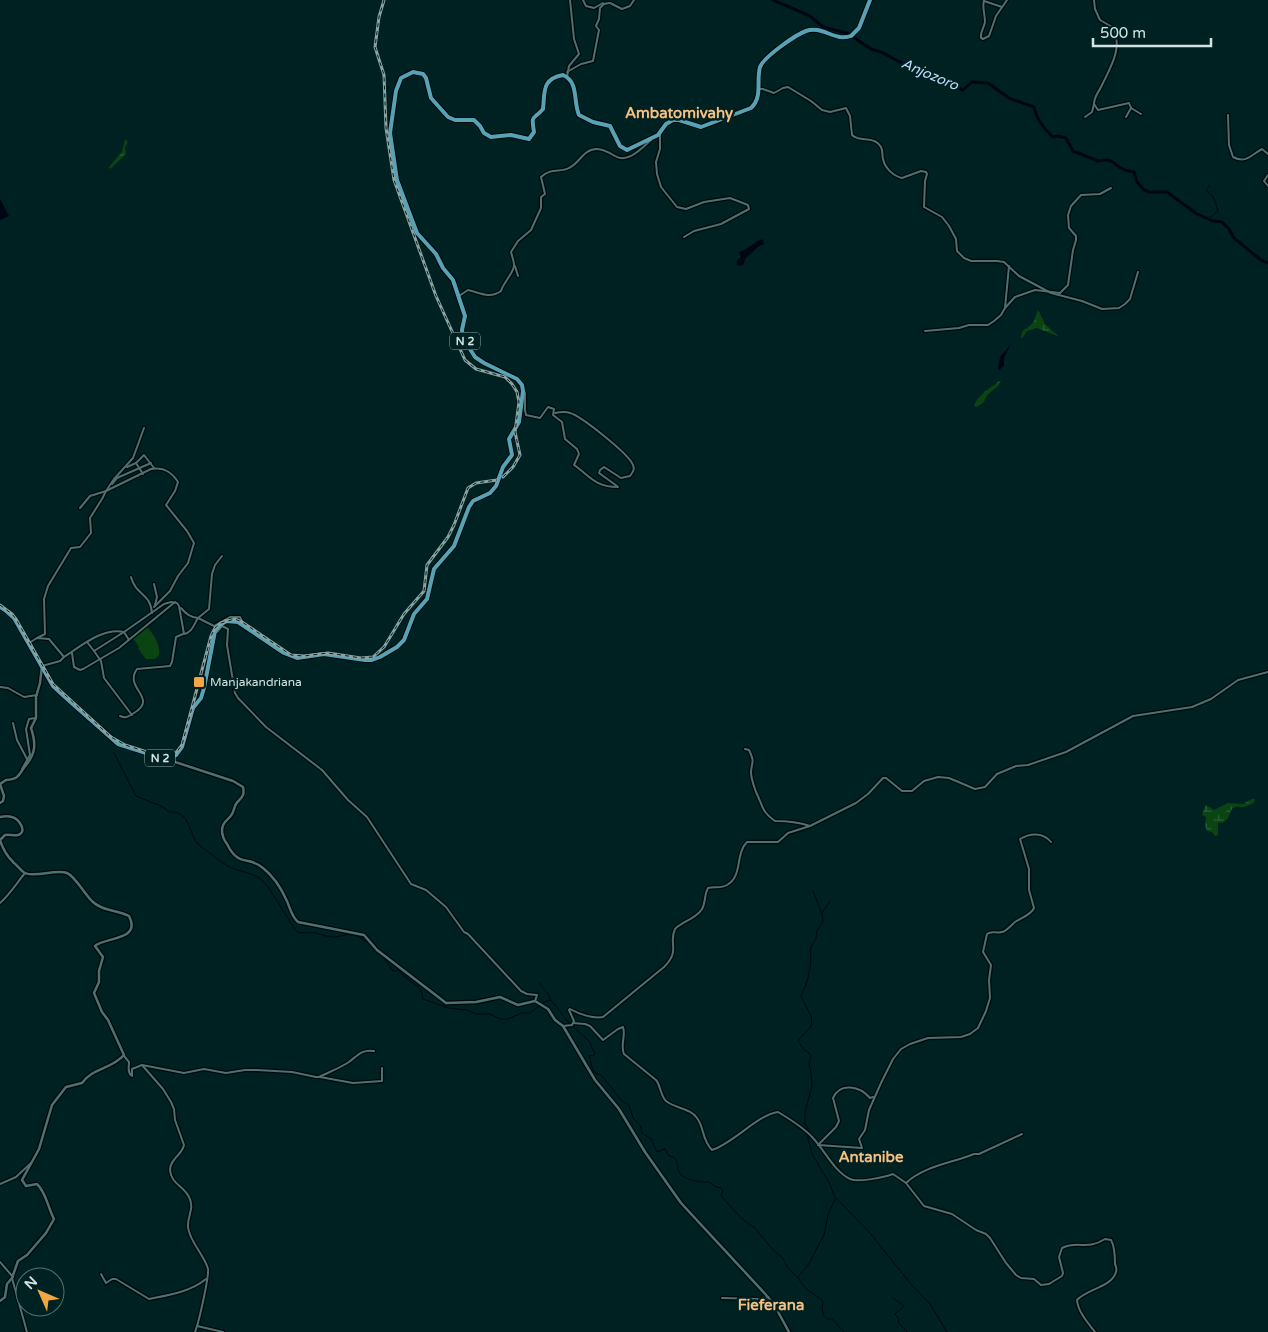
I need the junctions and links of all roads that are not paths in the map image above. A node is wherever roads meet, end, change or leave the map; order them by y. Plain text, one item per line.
1 (570, 0) edge
2 (583, 0) edge
3 (634, 0) edge
4 (870, 0) edge
5 (984, 0) edge
6 (1007, 0) edge
7 (1094, 0) edge
8 (609, 3) junction
9 (1002, 7) junction
10 (567, 72) junction
11 (567, 77) junction
12 (759, 89) junction
13 (1094, 104) junction
14 (1131, 108) junction
15 (1141, 114) dead end
16 (1228, 115) dead end
17 (1085, 117) dead end
18 (1126, 117) dead end
19 (658, 134) junction
20 (1268, 154) edge
21 (1268, 175) edge
22 (1268, 186) edge
23 (1111, 188) dead end
24 (684, 237) dead end
25 (1008, 264) junction
26 (514, 265) junction
27 (1138, 272) dead end
28 (518, 276) dead end
29 (1045, 290) junction
30 (459, 296) junction
31 (1005, 308) junction
32 (925, 331) dead end
33 (523, 391) junction
34 (554, 413) junction
35 (144, 428) dead end
36 (136, 463) junction
37 (151, 463) junction
38 (124, 468) junction
39 (140, 468) junction
40 (154, 468) junction
41 (125, 474) junction
42 (143, 474) junction
43 (130, 479) junction
44 (110, 485) junction
45 (106, 490) junction
46 (80, 508) dead end
47 (222, 556) dead end
48 (131, 577) dead end
49 (154, 584) dead end
50 (175, 602) junction
51 (179, 606) junction
52 (0, 607) edge
53 (154, 607) junction
54 (152, 613) junction
55 (198, 618) junction
56 (134, 625) junction
57 (244, 625) junction
58 (215, 631) junction
59 (124, 632) junction
60 (139, 632) junction
61 (184, 634) junction
62 (37, 638) junction
63 (129, 640) junction
64 (87, 642) junction
65 (28, 643) junction
66 (94, 651) junction
67 (72, 652) junction
68 (64, 657) junction
69 (100, 660) junction
70 (42, 666) junction
71 (1268, 672) edge
72 (0, 687) edge
73 (37, 695) junction
74 (132, 715) junction
75 (120, 716) dead end
76 (36, 718) junction
77 (13, 723) dead end
78 (745, 749) dead end
79 (164, 759) junction
80 (26, 761) junction
81 (9, 780) junction
82 (0, 803) edge
83 (0, 817) edge
84 (810, 826) junction
85 (1050, 842) dead end
86 (1, 844) edge
87 (25, 873) junction
88 (0, 903) edge
89 (537, 1001) junction
90 (572, 1024) junction
91 (563, 1026) junction
92 (374, 1051) dead end
93 (124, 1056) junction
94 (142, 1065) junction
95 (382, 1068) dead end
96 (316, 1077) junction
97 (875, 1096) junction
98 (1022, 1134) dead end
99 (818, 1145) junction
100 (32, 1162) junction
101 (0, 1184) edge
102 (906, 1184) junction
103 (0, 1262) edge
104 (101, 1274) dead end
105 (12, 1278) junction
106 (206, 1279) junction
107 (768, 1297) junction
108 (722, 1298) dead end
109 (0, 1301) edge
110 (197, 1326) junction
111 (27, 1332) edge
112 (195, 1332) edge
113 (223, 1332) edge
114 (790, 1332) edge
115 (1095, 1332) edge

1 - 10 street
2 - 8 street
3 - 8 street
4 - 12 main road
5 - 9 street
5 - 9 street
6 - 9 street
7 - 13 street
8 - 10 street
10 - 11 street
11 - 19 main road
11 - 30 main road, N 2
12 - 19 main road
12 - 25 street
13 - 14 street
13 - 17 street
14 - 15 street
14 - 18 street
16 - 20 street
19 - 24 street
19 - 26 street
21 - 22 street
23 - 29 street
25 - 29 street
25 - 31 street
26 - 28 street
26 - 30 street
27 - 29 street
29 - 31 street
30 - 33 main road, N 2
31 - 32 street
33 - 34 street
33 - 57 main road
34 - 34 street
35 - 38 street
36 - 37 street
36 - 38 street
36 - 39 street
37 - 39 street
37 - 40 street
38 - 44 street
39 - 41 street
39 - 42 street
40 - 42 street
40 - 53 street
41 - 43 street
41 - 44 street
42 - 43 street
43 - 45 street
44 - 45 street
45 - 46 street
45 - 62 street
47 - 55 street
48 - 54 street
49 - 53 street
50 - 51 street
50 - 54 street
50 - 60 street
51 - 55 street
51 - 61 street
52 - 65 main road, N 2
53 - 54 street
54 - 56 street
55 - 57 street
55 - 61 street
56 - 59 street
56 - 60 street
57 - 58 main road
58 - 79 main road, N 2
58 - 89 street
59 - 63 street
59 - 64 street
59 - 66 street
60 - 63 street
61 - 74 street
62 - 65 street
62 - 68 street
63 - 69 street
64 - 66 street
64 - 67 street
65 - 70 main road, N 2
66 - 69 street
67 - 68 street
67 - 69 street
68 - 70 street
69 - 74 street
70 - 73 street
70 - 79 main road, N 2
71 - 84 street
72 - 73 street
73 - 76 street
74 - 75 street
76 - 80 street
76 - 81 street
77 - 80 street
78 - 84 street
79 - 89 street
80 - 81 street
81 - 82 street
83 - 86 street
84 - 90 street
85 - 97 street
86 - 87 street
87 - 88 street
87 - 93 street
89 - 91 street
90 - 91 street
90 - 99 street
91 - 107 street
92 - 96 street
93 - 94 street
93 - 100 street
94 - 96 street
94 - 106 street
95 - 96 street
97 - 99 street
97 - 99 street
98 - 102 street
99 - 102 street
100 - 101 street
100 - 105 street
102 - 115 street
103 - 105 street
104 - 106 street
105 - 109 street
105 - 111 street
106 - 110 street
107 - 108 street
107 - 114 street
110 - 112 street
110 - 113 street

